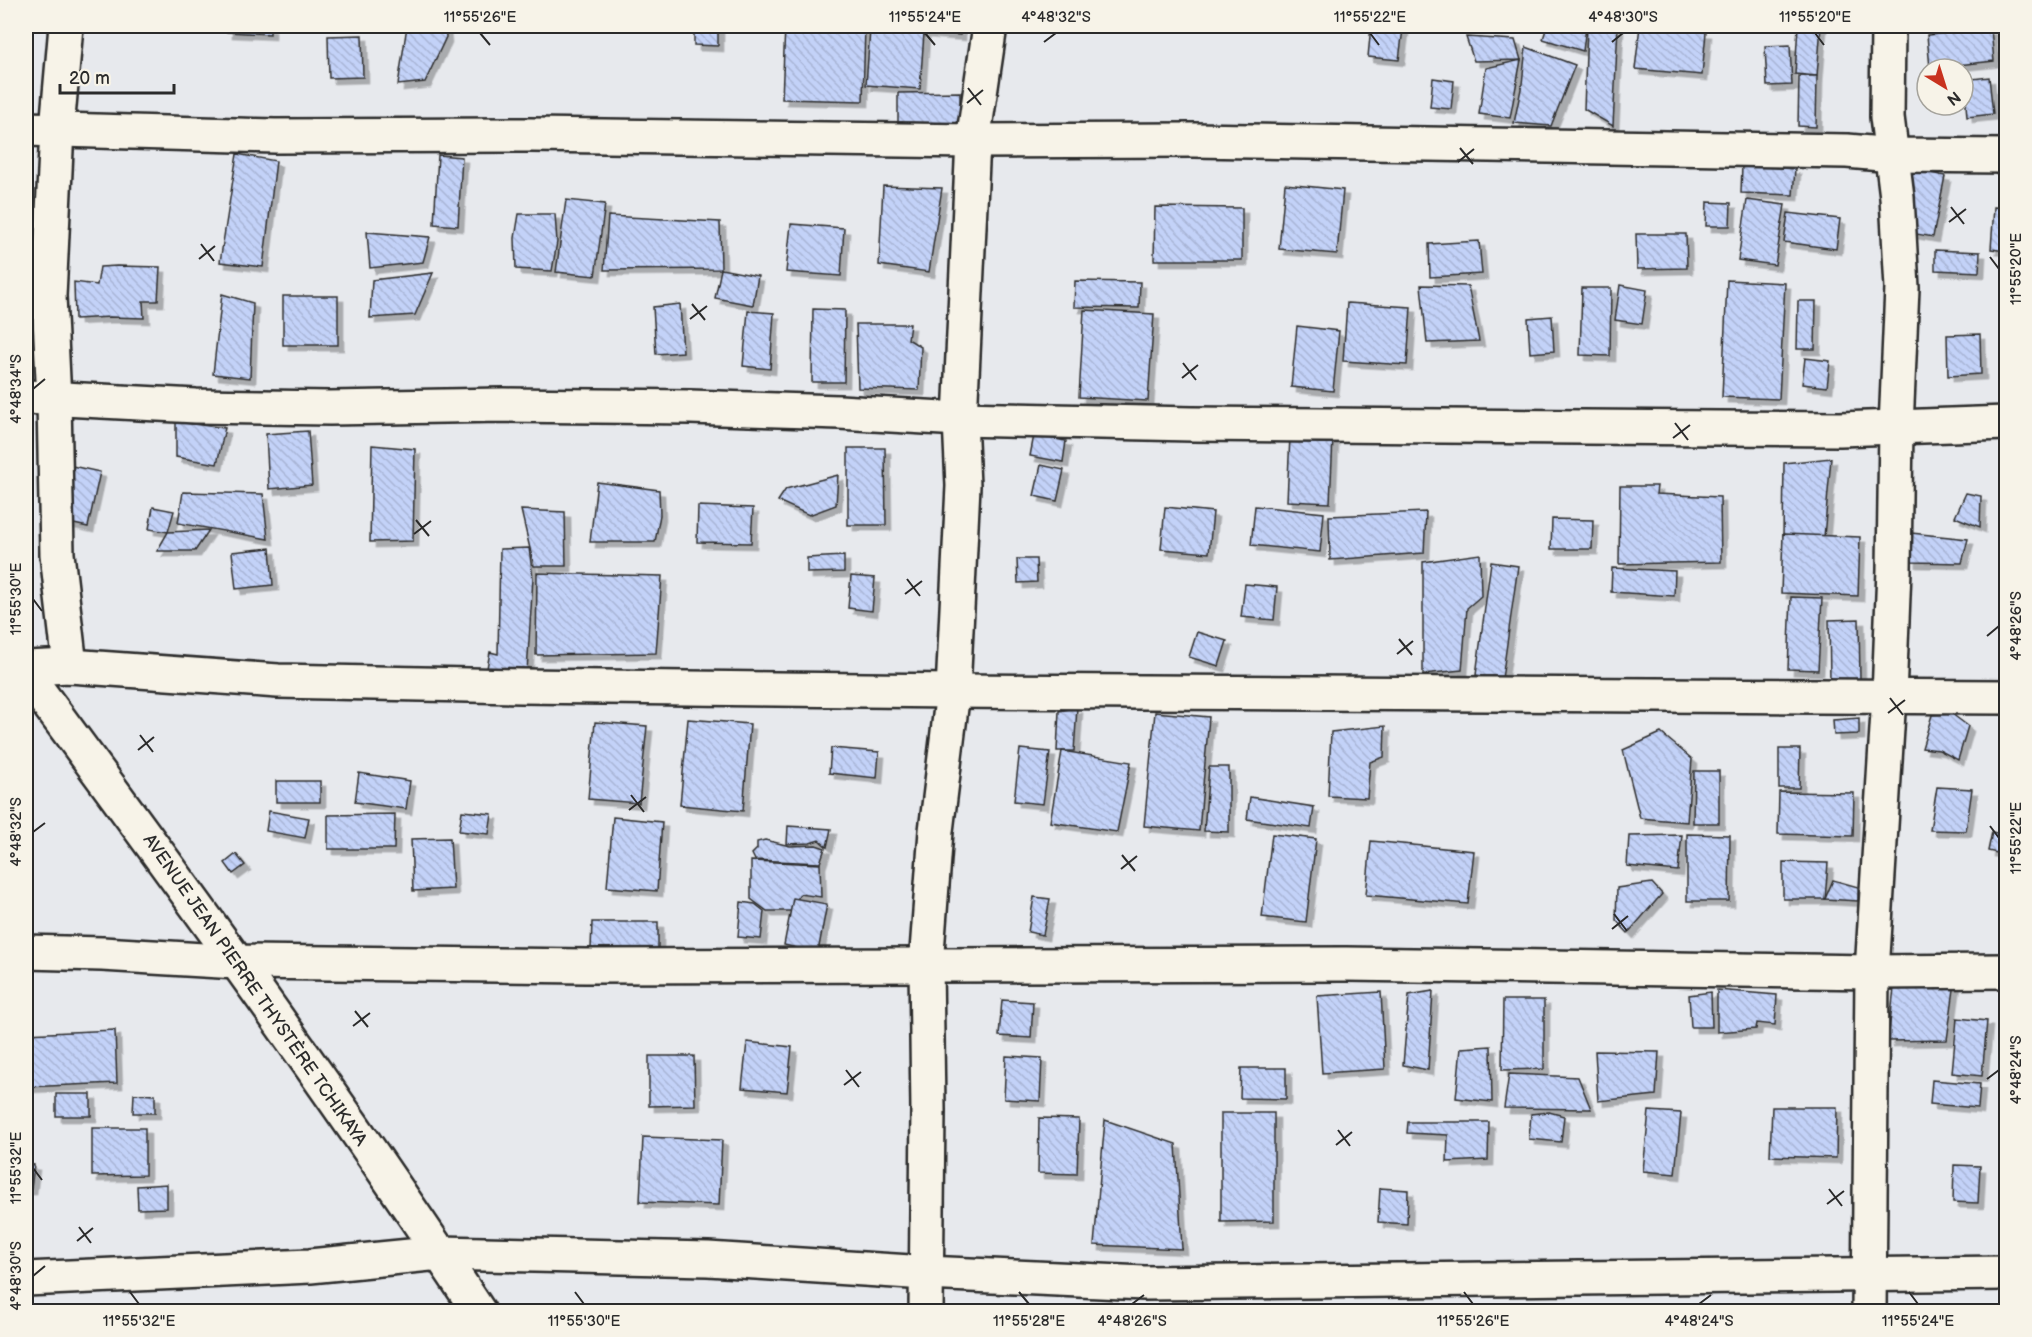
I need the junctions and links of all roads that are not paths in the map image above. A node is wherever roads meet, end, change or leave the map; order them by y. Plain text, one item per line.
1 (66, 26) edge
2 (990, 26) edge
3 (1888, 26) edge
4 (41, 129) edge
5 (973, 141) junction
6 (1893, 155) junction
7 (2007, 156) edge
8 (40, 398) edge
9 (960, 419) junction
10 (2007, 423) edge
11 (1896, 427) junction
12 (69, 666) junction
13 (26, 668) edge
14 (26, 674) edge
15 (953, 691) junction
16 (1889, 696) junction
17 (2007, 698) edge
18 (26, 952) edge
19 (237, 962) junction
20 (926, 965) junction
21 (2007, 971) edge
22 (1872, 972) junction
23 (440, 1253) junction
24 (926, 1273) junction
25 (2007, 1273) edge
26 (1870, 1276) junction
27 (26, 1279) edge
28 (478, 1311) edge
29 (926, 1311) edge
30 (1869, 1311) edge

1 - 4 street
2 - 5 street
3 - 6 street
4 - 5 street
4 - 8 street
5 - 6 street
5 - 9 street
6 - 7 street
6 - 11 street
8 - 9 street
8 - 12 street
9 - 11 street
9 - 15 street
10 - 11 street
11 - 16 street
12 - 13 street
12 - 15 street
14 - 19 street, AVENUE JEAN PIERRE THYSTÈRE TCHIKAYA
15 - 16 street
15 - 20 street
16 - 17 street
16 - 22 street
18 - 19 street
19 - 20 street
19 - 23 street, AVENUE JEAN PIERRE THYSTÈRE TCHIKAYA
20 - 22 street
20 - 24 street
21 - 22 street
22 - 26 street
23 - 24 street
23 - 27 street
23 - 28 street, AVENUE JEAN PIERRE THYSTÈRE TCHIKAYA
24 - 26 street
24 - 29 street
25 - 26 street
26 - 30 street

